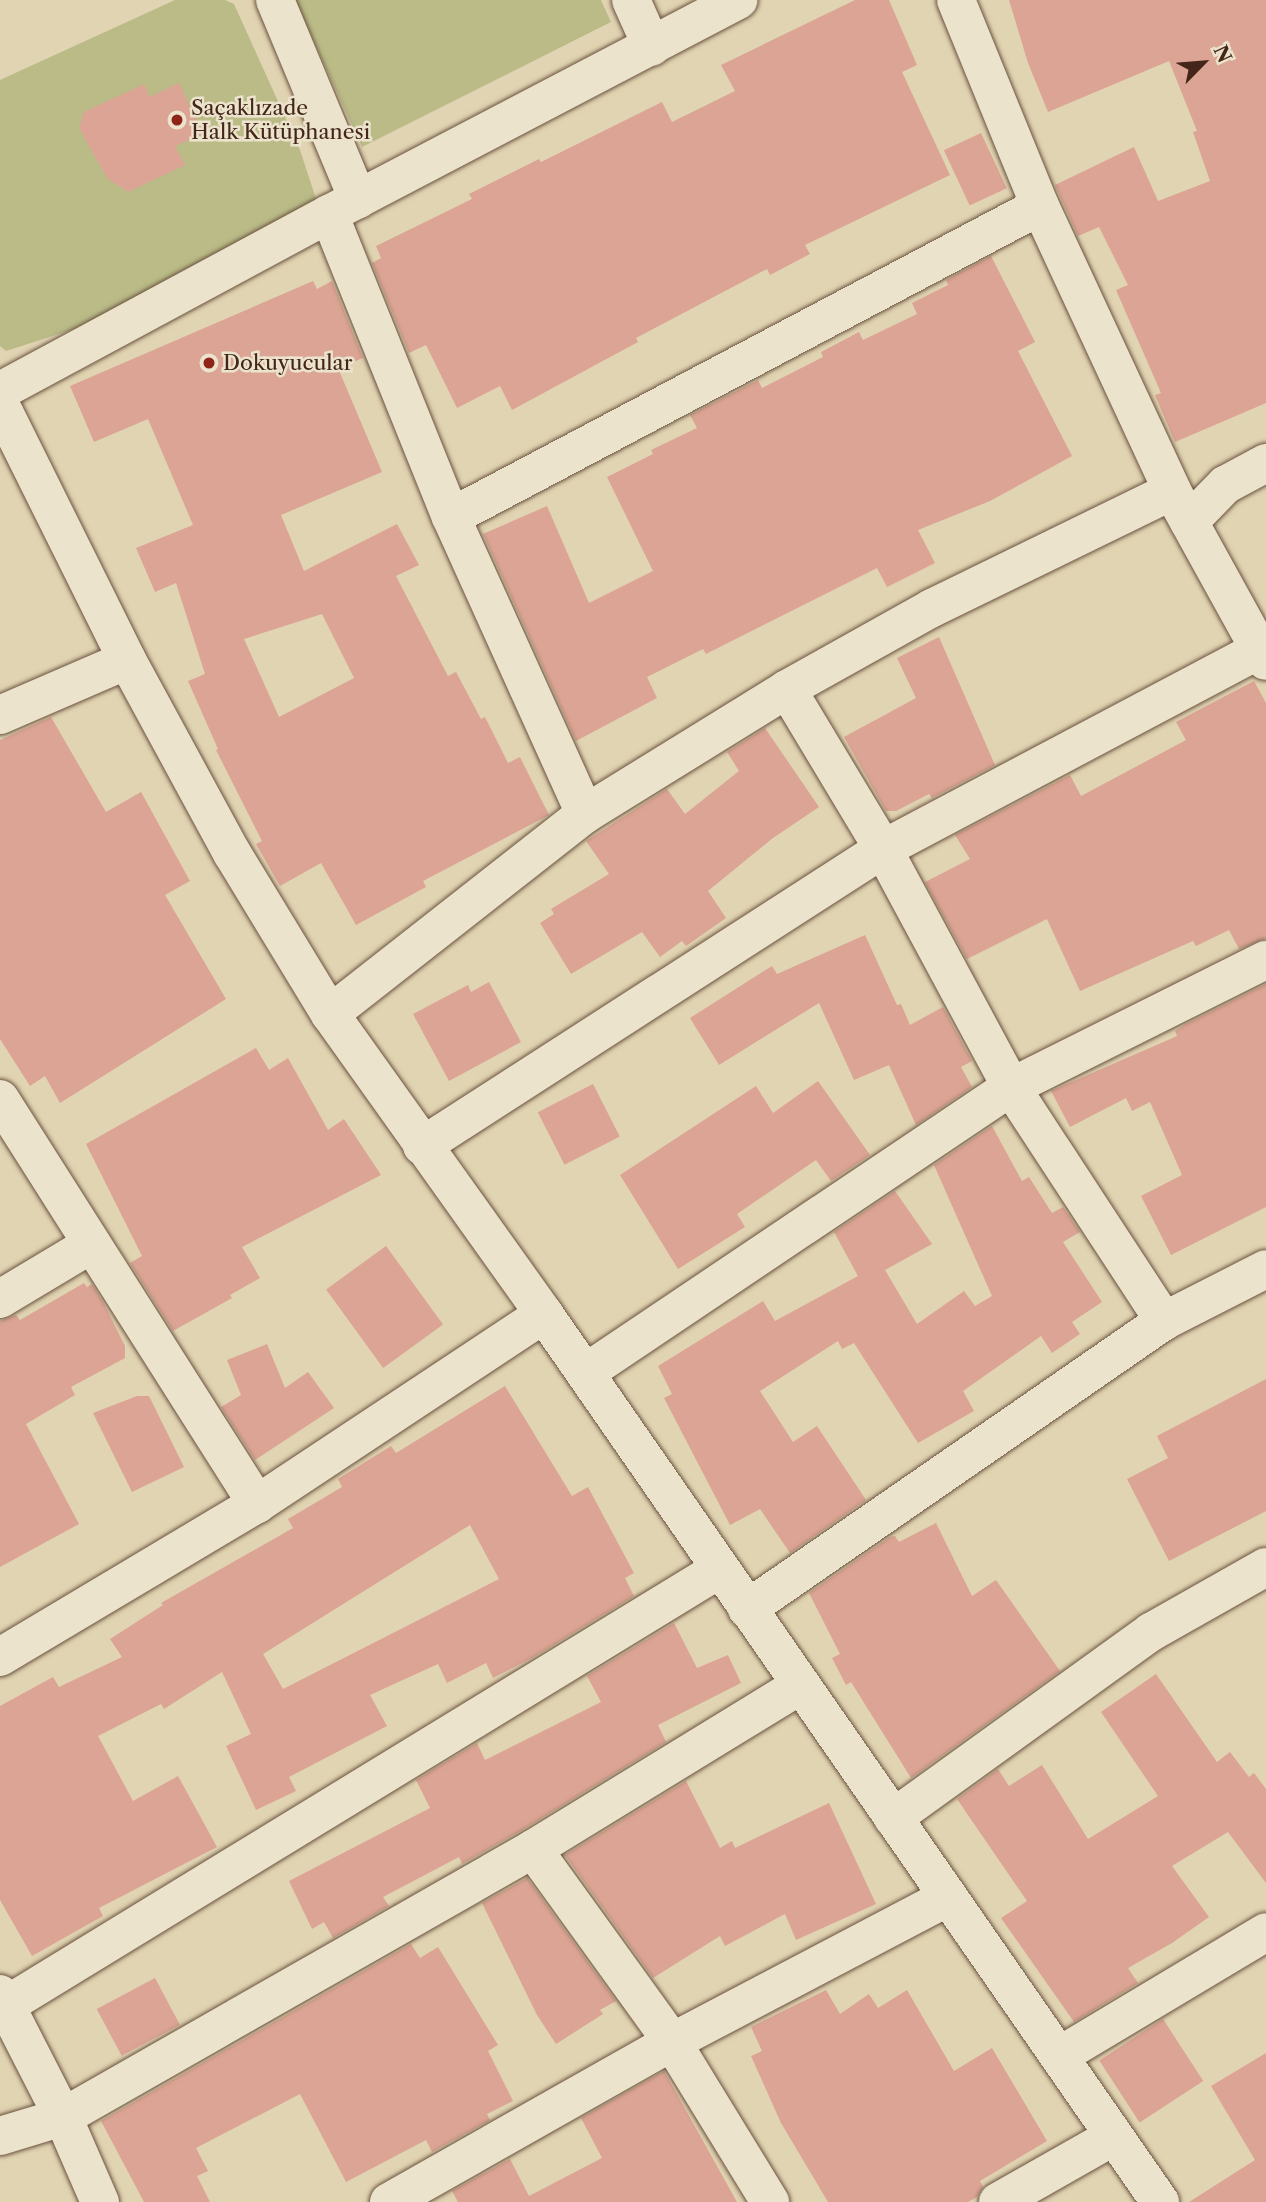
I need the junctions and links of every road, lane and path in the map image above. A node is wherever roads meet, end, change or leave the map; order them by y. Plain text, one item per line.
1 (275, 0) edge
2 (631, 0) edge
3 (739, 0) edge
4 (956, 0) edge
5 (652, 47) junction
6 (343, 206) junction
7 (1040, 206) junction
8 (0, 391) edge
9 (0, 404) edge
10 (1266, 463) edge
11 (1180, 507) junction
12 (451, 517) junction
13 (1264, 652) edge
14 (127, 660) junction
15 (787, 690) junction
16 (0, 715) edge
17 (585, 814) junction
18 (883, 849) junction
19 (1266, 961) edge
20 (330, 1014) junction
21 (1011, 1087) junction
22 (0, 1099) edge
23 (422, 1146) junction
24 (92, 1244) junction
25 (1266, 1269) edge
26 (0, 1299) edge
27 (544, 1314) junction
28 (1164, 1321) junction
29 (585, 1373) junction
30 (257, 1504) junction
31 (1266, 1567) edge
32 (720, 1569) junction
33 (747, 1609) junction
34 (0, 1657) edge
35 (801, 1685) junction
36 (893, 1818) junction
37 (533, 1849) junction
38 (948, 1897) junction
39 (1266, 1932) edge
40 (2, 2004) edge
41 (672, 2042) junction
42 (1059, 2056) junction
43 (63, 2116) junction
44 (0, 2136) edge
45 (1114, 2136) junction
46 (394, 2201) edge
47 (100, 2202) edge
48 (770, 2202) edge
49 (998, 2202) edge
50 (1160, 2202) edge

1 - 6 street
2 - 5 street
3 - 5 street
4 - 7 street
5 - 6 street
6 - 8 street
6 - 12 street
7 - 11 street
7 - 12 street
9 - 14 street
10 - 11 street
11 - 13 street
11 - 15 street
12 - 17 street
13 - 18 street
14 - 16 street
14 - 20 street
15 - 17 street
15 - 18 street
17 - 20 street
18 - 21 street
18 - 23 street
19 - 21 street
20 - 23 street
21 - 28 street
21 - 29 street
22 - 24 street
23 - 27 street
24 - 26 street
24 - 30 street
25 - 28 street
27 - 29 street
27 - 30 street
28 - 33 street
29 - 32 street
30 - 34 street
31 - 36 street
32 - 33 street
32 - 40 street
33 - 35 street
35 - 36 street
35 - 37 street
36 - 38 street
37 - 41 street
37 - 43 street
38 - 41 street
38 - 42 street
39 - 42 street
40 - 43 street
41 - 46 street
41 - 48 street
42 - 45 street
43 - 44 street
43 - 47 street
45 - 49 street
45 - 50 street

